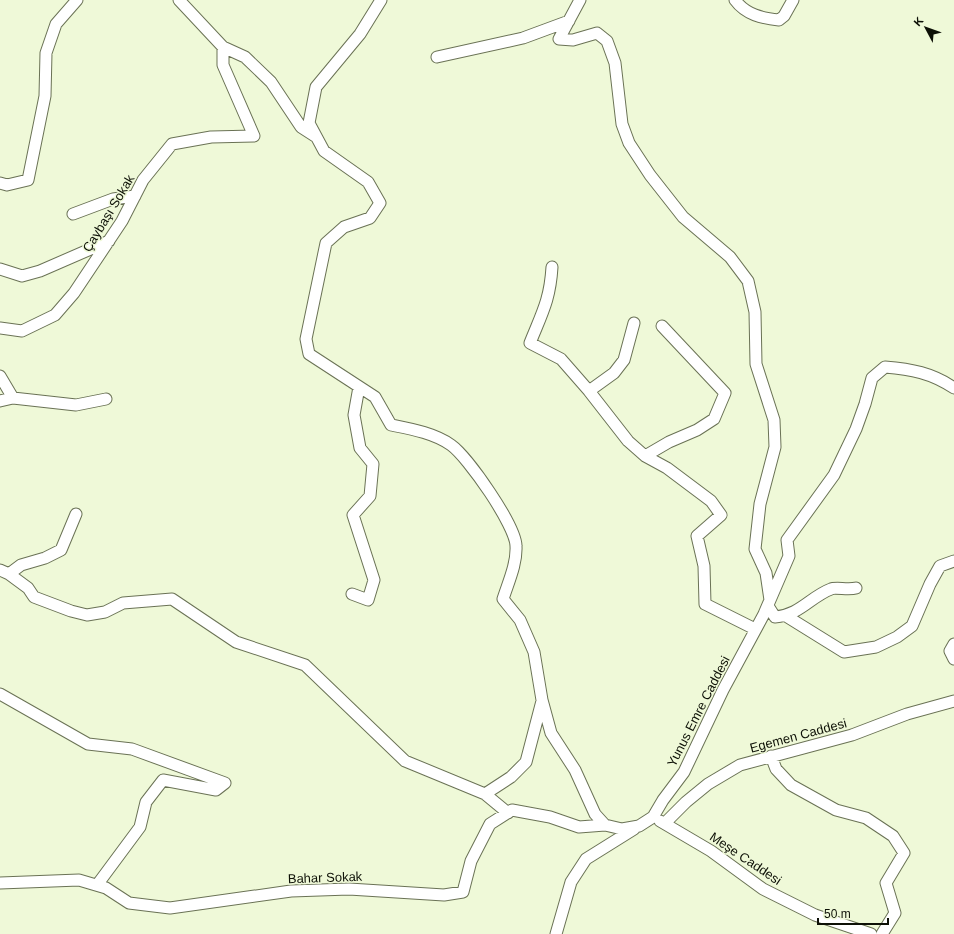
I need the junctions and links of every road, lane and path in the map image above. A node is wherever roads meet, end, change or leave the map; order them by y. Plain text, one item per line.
1 (77, 0) edge
2 (179, 0) edge
3 (381, 0) edge
4 (580, 0) edge
5 (735, 0) edge
6 (793, 0) edge
7 (569, 21) junction
8 (223, 47) junction
9 (437, 57) dead end
10 (317, 138) junction
11 (0, 183) edge
12 (135, 196) junction
13 (73, 214) dead end
14 (109, 241) junction
15 (552, 267) dead end
16 (0, 269) edge
17 (634, 323) dead end
18 (662, 326) dead end
19 (0, 328) edge
20 (0, 376) edge
21 (359, 387) junction
22 (954, 388) edge
23 (589, 391) junction
24 (13, 398) junction
25 (106, 399) dead end
26 (0, 401) edge
27 (645, 456) junction
28 (76, 514) dead end
29 (954, 561) edge
30 (4, 572) edge
31 (856, 588) dead end
32 (352, 594) dead end
33 (769, 603) junction
34 (786, 616) junction
35 (755, 629) junction
36 (954, 644) edge
37 (954, 659) edge
38 (0, 694) edge
39 (542, 700) junction
40 (954, 701) edge
41 (771, 756) junction
42 (485, 794) junction
43 (508, 813) junction
44 (653, 817) junction
45 (666, 823) junction
46 (605, 825) junction
47 (639, 826) junction
48 (0, 883) edge
49 (97, 885) junction
50 (556, 934) edge
51 (871, 934) edge
52 (882, 934) edge

1 - 11 street
2 - 8 street
3 - 10 street
4 - 7 street
5 - 6 street
7 - 9 street
7 - 33 street
8 - 10 street
8 - 12 street, Çaybaşı Sokak
10 - 21 street
12 - 13 street
12 - 14 street, Çaybaşı Sokak
14 - 16 street
14 - 19 street, Çaybaşı Sokak
15 - 23 street
17 - 23 street
18 - 27 street
20 - 24 street
21 - 32 street
21 - 39 street
22 - 33 street, Yunus Emre Caddesi
23 - 27 street
24 - 25 street
24 - 26 street
27 - 35 street
28 - 30 street
29 - 34 street
30 - 42 street
31 - 34 street
33 - 34 street
33 - 35 street, Yunus Emre Caddesi
35 - 44 street, Yunus Emre Caddesi
36 - 37 street
38 - 49 street
39 - 42 street
39 - 46 street
40 - 41 street, Egemen Caddesi
41 - 45 street, Egemen Caddesi
41 - 52 street
42 - 43 street
43 - 46 street
43 - 49 street, Bahar Sokak
44 - 45 street, Meşe Caddesi
44 - 47 street, Yunus Emre Caddesi
45 - 51 street, Meşe Caddesi
46 - 47 street, Yunus Emre Caddesi
47 - 50 street
48 - 49 street, Bahar Sokak

